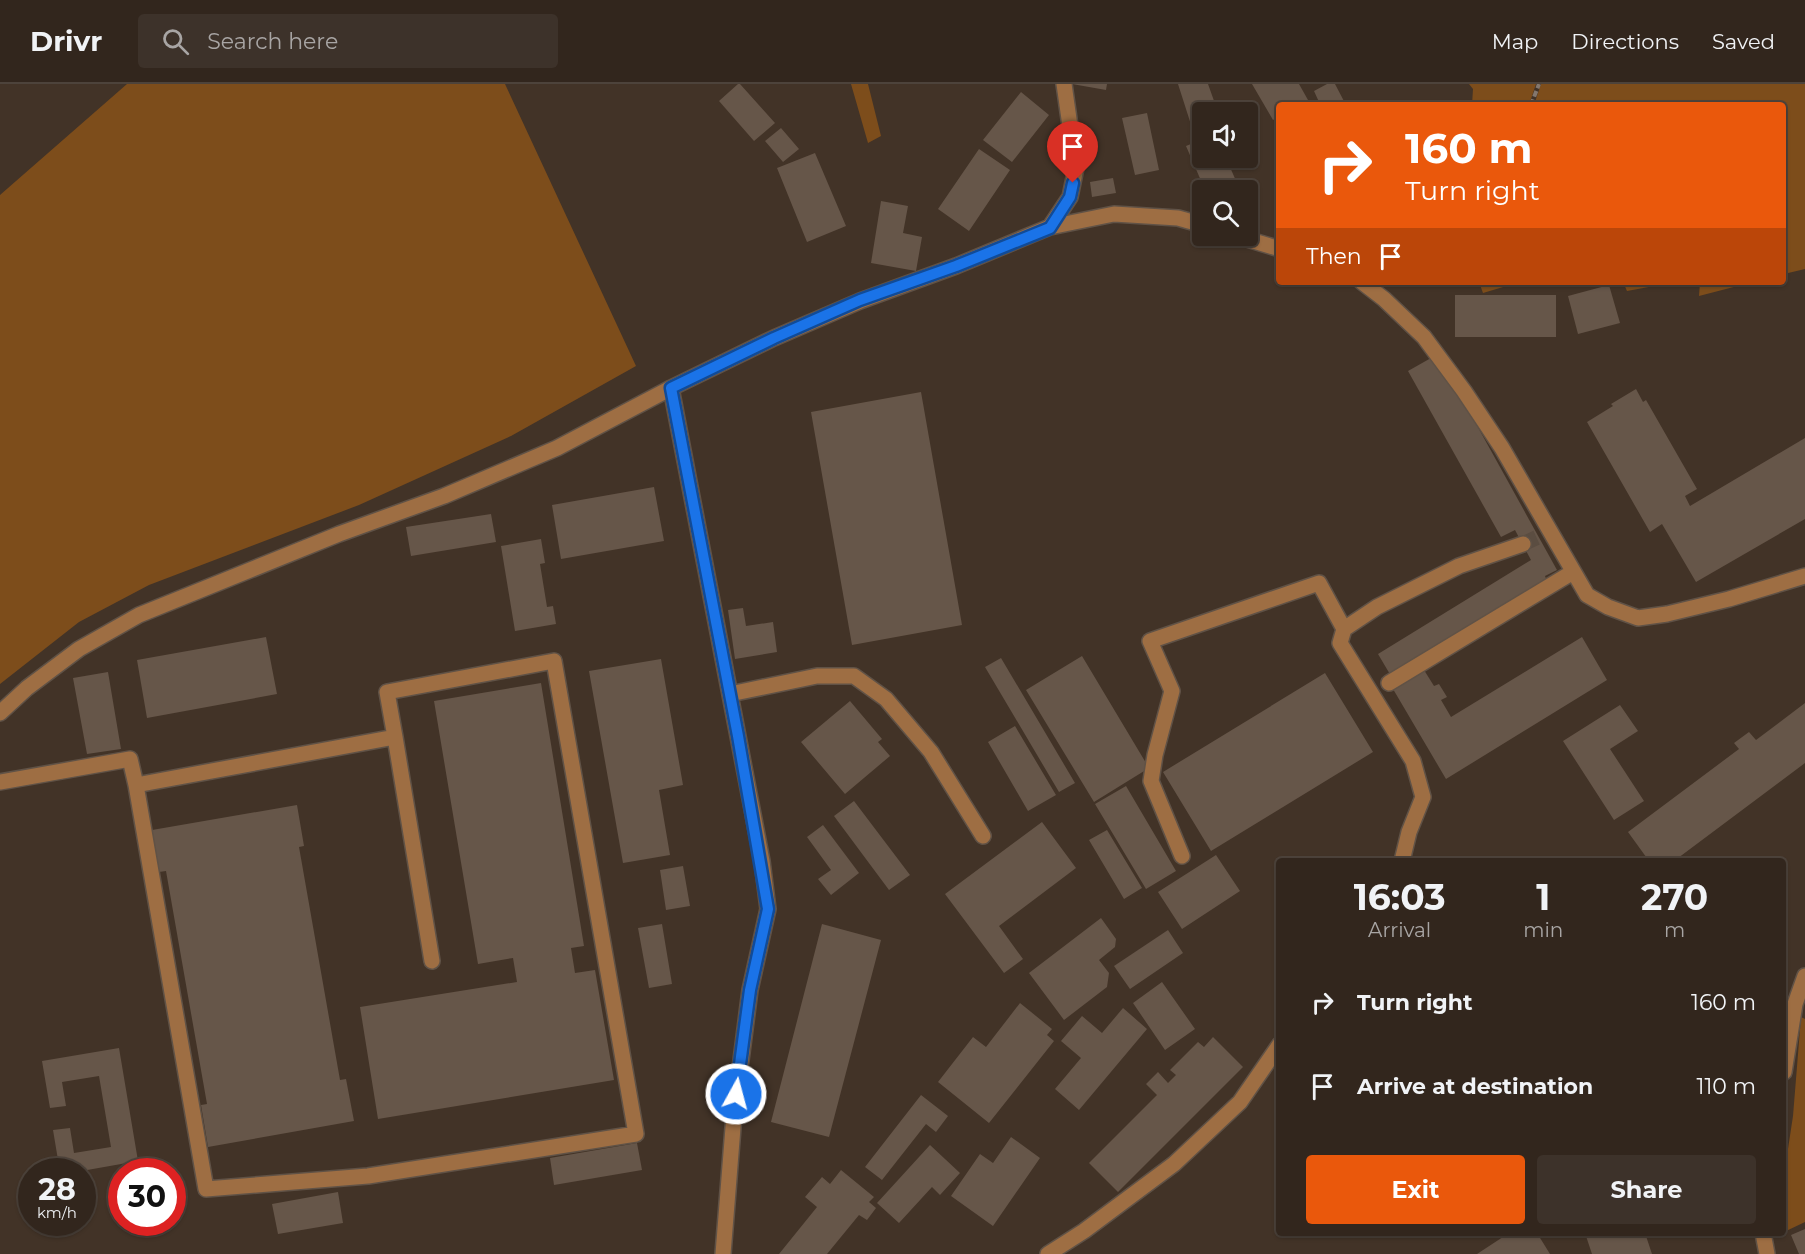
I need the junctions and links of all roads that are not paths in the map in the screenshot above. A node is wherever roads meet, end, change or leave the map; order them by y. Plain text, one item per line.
1 (1064, 84) edge
2 (1192, 222) edge
3 (1050, 228) junction
4 (1258, 242) edge
5 (1276, 248) edge
6 (1366, 285) edge
7 (671, 388) junction
8 (1522, 544) tunnel mouth
9 (1573, 572) junction
10 (1805, 576) edge
11 (1344, 629) junction
12 (1389, 683) dead end
13 (730, 694) junction
14 (0, 713) edge
15 (395, 737) junction
16 (0, 782) edge
17 (135, 785) junction
18 (983, 836) dead end
19 (1182, 856) dead end
20 (1403, 858) edge
21 (432, 961) dead end
22 (1805, 976) edge
23 (1276, 1050) edge
24 (1786, 1058) edge
25 (1764, 1236) edge
26 (723, 1254) edge
27 (1047, 1254) edge
28 (1767, 1254) edge

1 - 3 street
2 - 3 street
3 - 7 street
4 - 5 street
6 - 9 street
7 - 13 street
7 - 14 street
8 - 11 street
9 - 10 street
9 - 12 street
11 - 19 street
11 - 20 street
13 - 18 street
13 - 26 street
15 - 17 street
15 - 17 street
15 - 21 street
16 - 17 street
22 - 24 street
23 - 27 street
25 - 28 street

